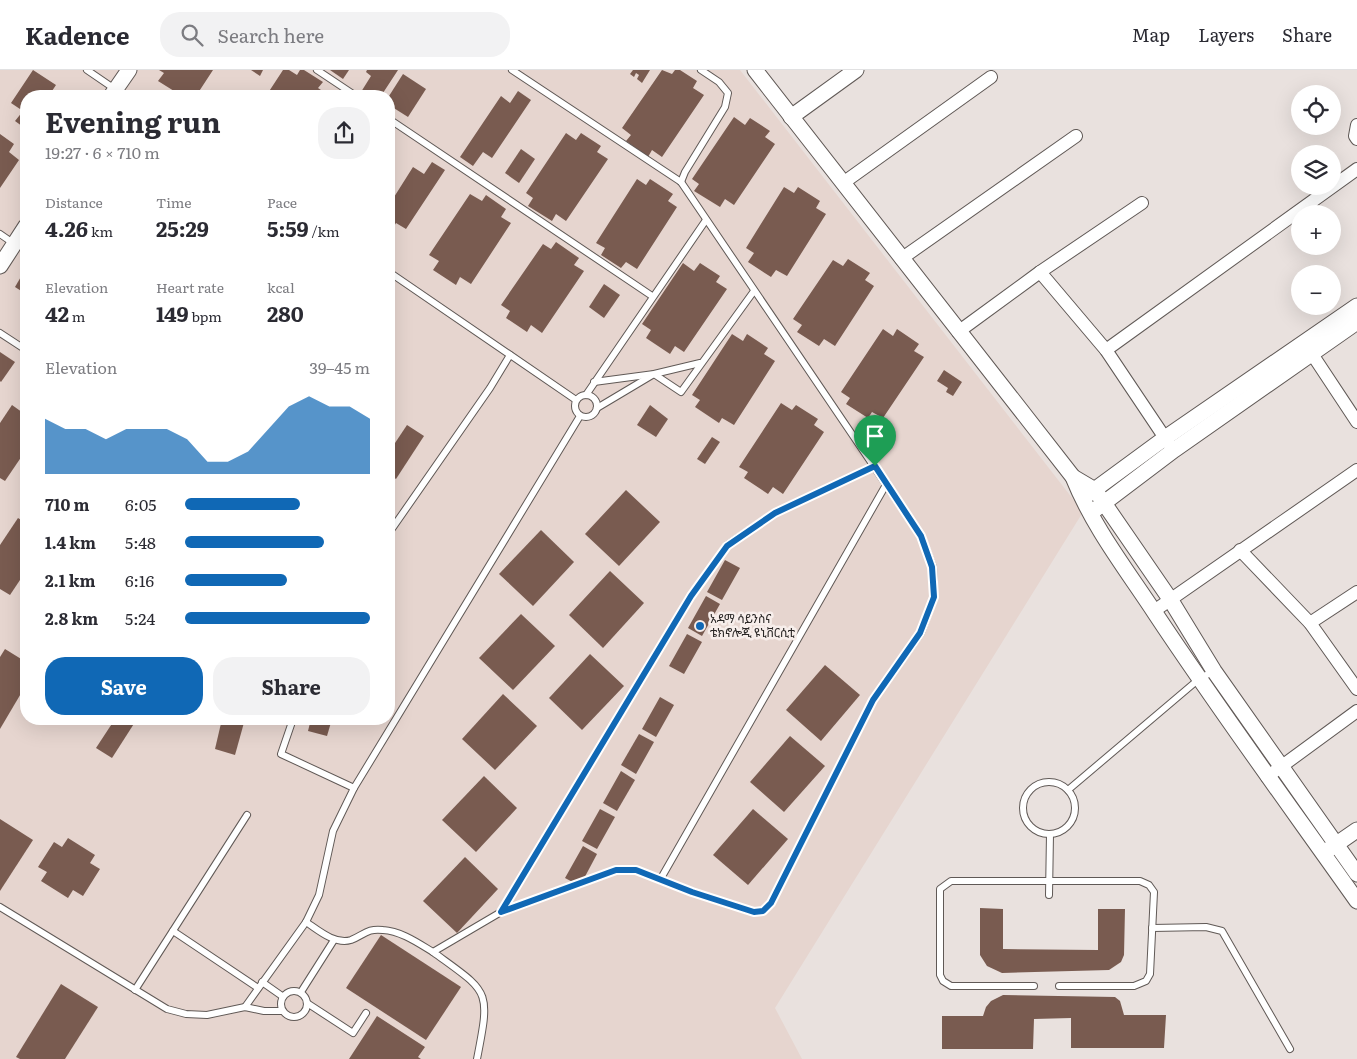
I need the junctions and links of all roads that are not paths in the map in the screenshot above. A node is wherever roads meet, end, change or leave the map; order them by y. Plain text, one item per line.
1 (87, 70) edge
2 (129, 70) edge
3 (317, 70) edge
4 (512, 70) edge
5 (701, 70) edge
6 (755, 70) edge
7 (856, 70) edge
8 (991, 76) dead end
9 (112, 90) edge
10 (119, 90) edge
11 (347, 90) edge
12 (791, 117) junction
13 (395, 122) edge
14 (1357, 125) edge
15 (1076, 136) dead end
16 (1357, 139) edge
17 (1357, 169) edge
18 (681, 182) junction
19 (843, 184) junction
20 (1142, 203) dead end
21 (706, 220) junction
22 (0, 234) edge
23 (20, 234) edge
24 (20, 237) edge
25 (901, 259) junction
26 (0, 266) edge
27 (1040, 272) junction
28 (395, 277) edge
29 (754, 290) junction
30 (652, 296) junction
31 (1357, 306) edge
32 (1357, 322) edge
33 (958, 332) junction
34 (0, 333) edge
35 (20, 346) edge
36 (1106, 350) junction
37 (1312, 354) junction
38 (510, 355) junction
39 (700, 364) junction
40 (654, 374) junction
41 (594, 382) junction
42 (586, 395) junction
43 (576, 400) junction
44 (597, 408) junction
45 (580, 416) junction
46 (1357, 422) edge
47 (1169, 444) junction
48 (875, 466) junction
49 (1357, 470) edge
50 (1073, 477) junction
51 (887, 484) junction
52 (1095, 490) junction
53 (1082, 500) junction
54 (1104, 504) junction
55 (1091, 513) junction
56 (395, 524) edge
57 (1240, 550) junction
58 (1357, 592) edge
59 (1170, 599) junction
60 (1154, 611) junction
61 (1310, 623) junction
62 (1214, 671) junction
63 (1199, 679) junction
64 (1357, 689) edge
65 (1357, 711) edge
66 (395, 721) edge
67 (291, 725) edge
68 (392, 725) edge
69 (1282, 768) junction
70 (1267, 777) junction
71 (354, 788) junction
72 (1068, 790) junction
73 (247, 815) dead end
74 (1357, 830) edge
75 (1050, 834) junction
76 (1329, 849) junction
77 (1357, 874) edge
78 (660, 880) junction
79 (1050, 882) junction
80 (1049, 895) dead end
81 (1357, 901) edge
82 (0, 907) edge
83 (501, 912) junction
84 (306, 922) junction
85 (1152, 928) junction
86 (173, 931) junction
87 (334, 940) junction
88 (433, 952) junction
89 (260, 985) junction
90 (1034, 986) dead end
91 (1058, 986) dead end
92 (136, 990) junction
93 (301, 992) junction
94 (282, 996) junction
95 (307, 1003) junction
96 (245, 1007) junction
97 (282, 1011) junction
98 (366, 1013) dead end
99 (1290, 1048) dead end
100 (477, 1059) edge

1 - 9 lane
2 - 10 street
3 - 11 lane
4 - 18 lane
5 - 18 lane
6 - 12 street
7 - 12 street
8 - 19 street
12 - 19 street
13 - 30 lane
14 - 16 street
15 - 25 street
17 - 36 street
18 - 21 lane
19 - 25 street
20 - 27 street
21 - 29 lane
21 - 30 lane
22 - 23 lane
24 - 26 street
25 - 33 street
27 - 33 street
27 - 36 street
28 - 38 lane
29 - 39 lane
29 - 48 lane
30 - 41 lane
31 - 47 street
32 - 37 street
33 - 50 street
34 - 35 lane
36 - 47 street
37 - 46 street
37 - 47 street
38 - 43 lane
38 - 56 lane
39 - 40 lane
39 - 40 lane
40 - 41 lane
40 - 44 lane
41 - 42 lane
42 - 43 lane
42 - 44 lane
43 - 45 lane
44 - 45 lane
45 - 66 lane
47 - 52 street
47 - 54 street
48 - 51 lane
48 - 83 lane
49 - 57 street
50 - 52 street
50 - 53 street
51 - 78 lane
51 - 78 lane
52 - 53 street
52 - 54 street
53 - 55 street
54 - 55 street
54 - 59 street
55 - 60 street
57 - 59 street
57 - 61 street
58 - 61 street
59 - 60 street
59 - 62 street
60 - 63 street
61 - 64 street
62 - 63 lane
62 - 69 street
63 - 70 street
63 - 72 lane
65 - 69 street
67 - 71 lane
68 - 71 lane
69 - 70 street
69 - 76 street
70 - 76 street
71 - 84 lane
72 - 75 lane
72 - 75 lane
73 - 86 lane
74 - 76 street
75 - 79 lane
76 - 77 street
76 - 81 street
78 - 83 lane
79 - 80 lane
79 - 85 lane
79 - 90 lane
82 - 92 lane
83 - 88 lane
84 - 87 lane
84 - 89 lane
85 - 91 lane
85 - 99 lane
86 - 89 lane
86 - 92 lane
87 - 88 lane
87 - 93 lane
88 - 100 lane
89 - 94 lane
89 - 96 lane
92 - 96 lane
93 - 94 lane
93 - 95 lane
94 - 97 lane
95 - 97 lane
95 - 98 lane
96 - 97 lane

